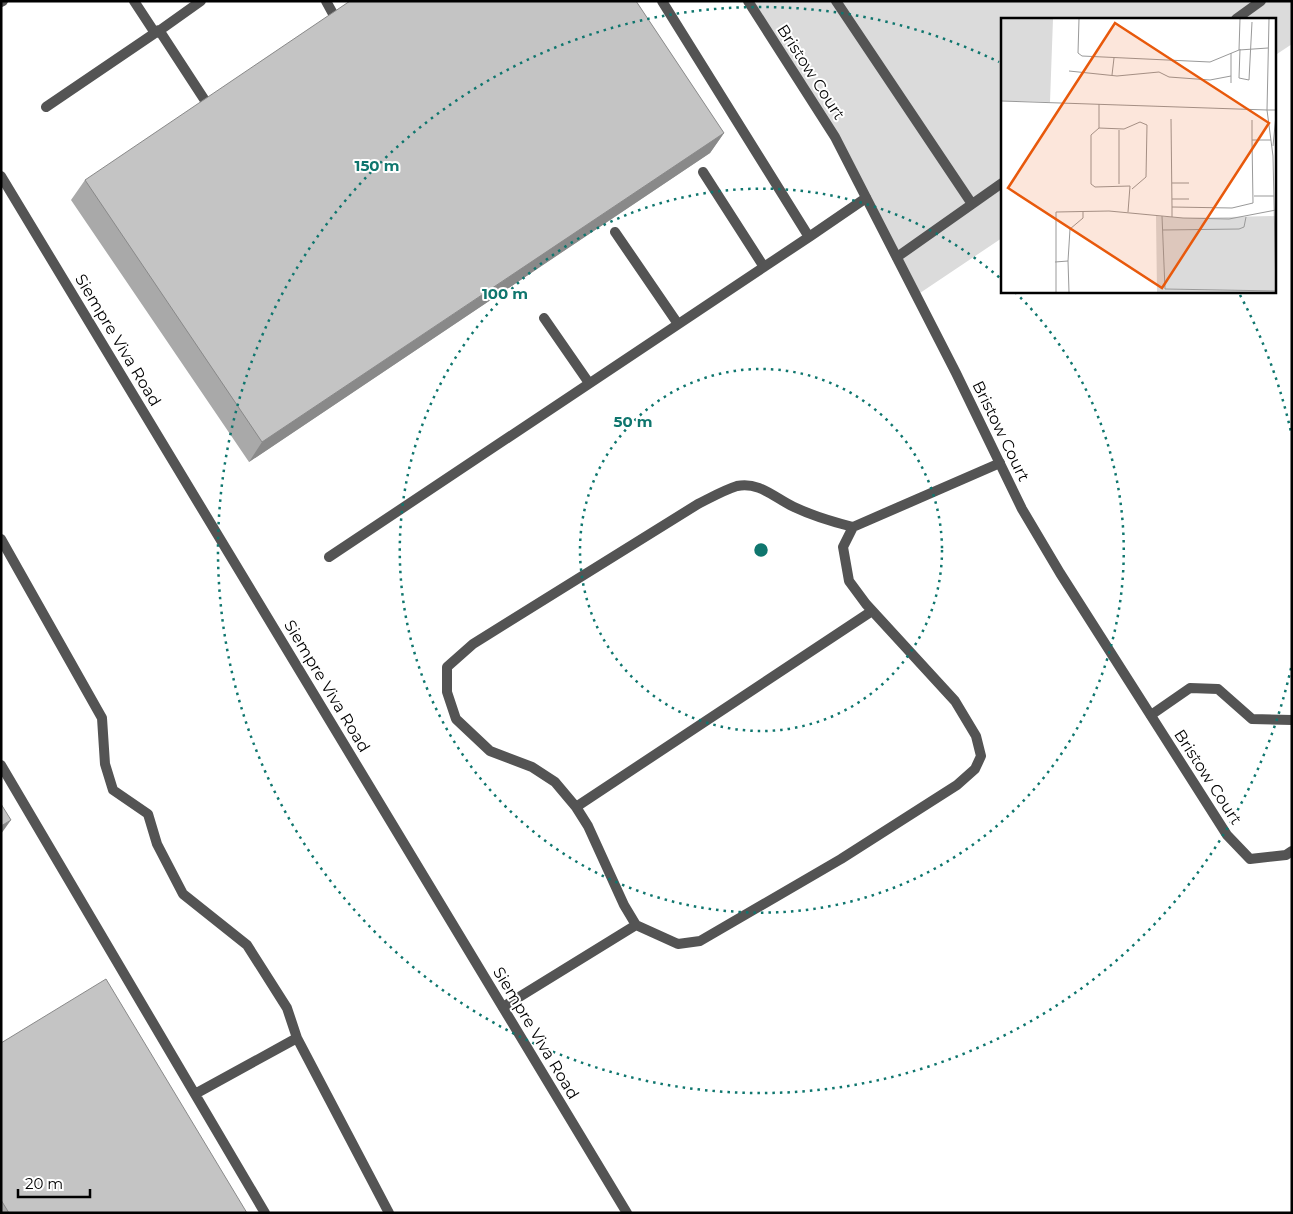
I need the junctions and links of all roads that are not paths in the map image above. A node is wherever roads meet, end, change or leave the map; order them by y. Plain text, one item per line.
1 (134, 1) edge
2 (202, 1) edge
3 (326, 1) edge
4 (662, 1) edge
5 (748, 1) edge
6 (836, 1) edge
7 (1261, 1) edge
8 (332, 12) edge
9 (1237, 18) edge
10 (157, 32) junction
11 (204, 99) edge
12 (46, 107) dead end
13 (702, 172) edge
14 (1, 176) edge
15 (1001, 184) edge
16 (866, 198) junction
17 (972, 204) junction
18 (615, 232) dead end
19 (809, 237) junction
20 (897, 257) junction
21 (764, 267) junction
22 (544, 318) dead end
23 (678, 324) junction
24 (590, 383) junction
25 (1000, 463) junction
26 (854, 527) junction
27 (1, 539) edge
28 (329, 557) dead end
29 (872, 611) junction
30 (1151, 715) junction
31 (1292, 720) edge
32 (1, 765) edge
33 (576, 807) junction
34 (1292, 851) edge
35 (636, 925) junction
36 (503, 1007) junction
37 (297, 1038) junction
38 (195, 1094) junction
39 (264, 1213) edge
40 (389, 1213) edge
41 (626, 1213) edge

1 - 10 street
2 - 10 street
3 - 8 street
4 - 19 street
5 - 16 street, Bristow Court
6 - 17 street
7 - 9 street
10 - 11 street
10 - 12 street
13 - 21 street
14 - 36 street, Siempre Viva Road
15 - 17 street
16 - 19 street
16 - 20 street, Bristow Court
17 - 20 street
18 - 23 street
19 - 21 street
20 - 25 street, Bristow Court
21 - 23 street
22 - 24 street
23 - 24 street
24 - 28 street
25 - 26 street
25 - 30 street, Bristow Court
26 - 29 street
26 - 33 street
27 - 37 street
29 - 33 street
29 - 35 street
30 - 31 street
30 - 34 street, Bristow Court
32 - 38 street
33 - 35 street
35 - 36 street
36 - 41 street, Siempre Viva Road
37 - 38 street
37 - 40 street
38 - 39 street

